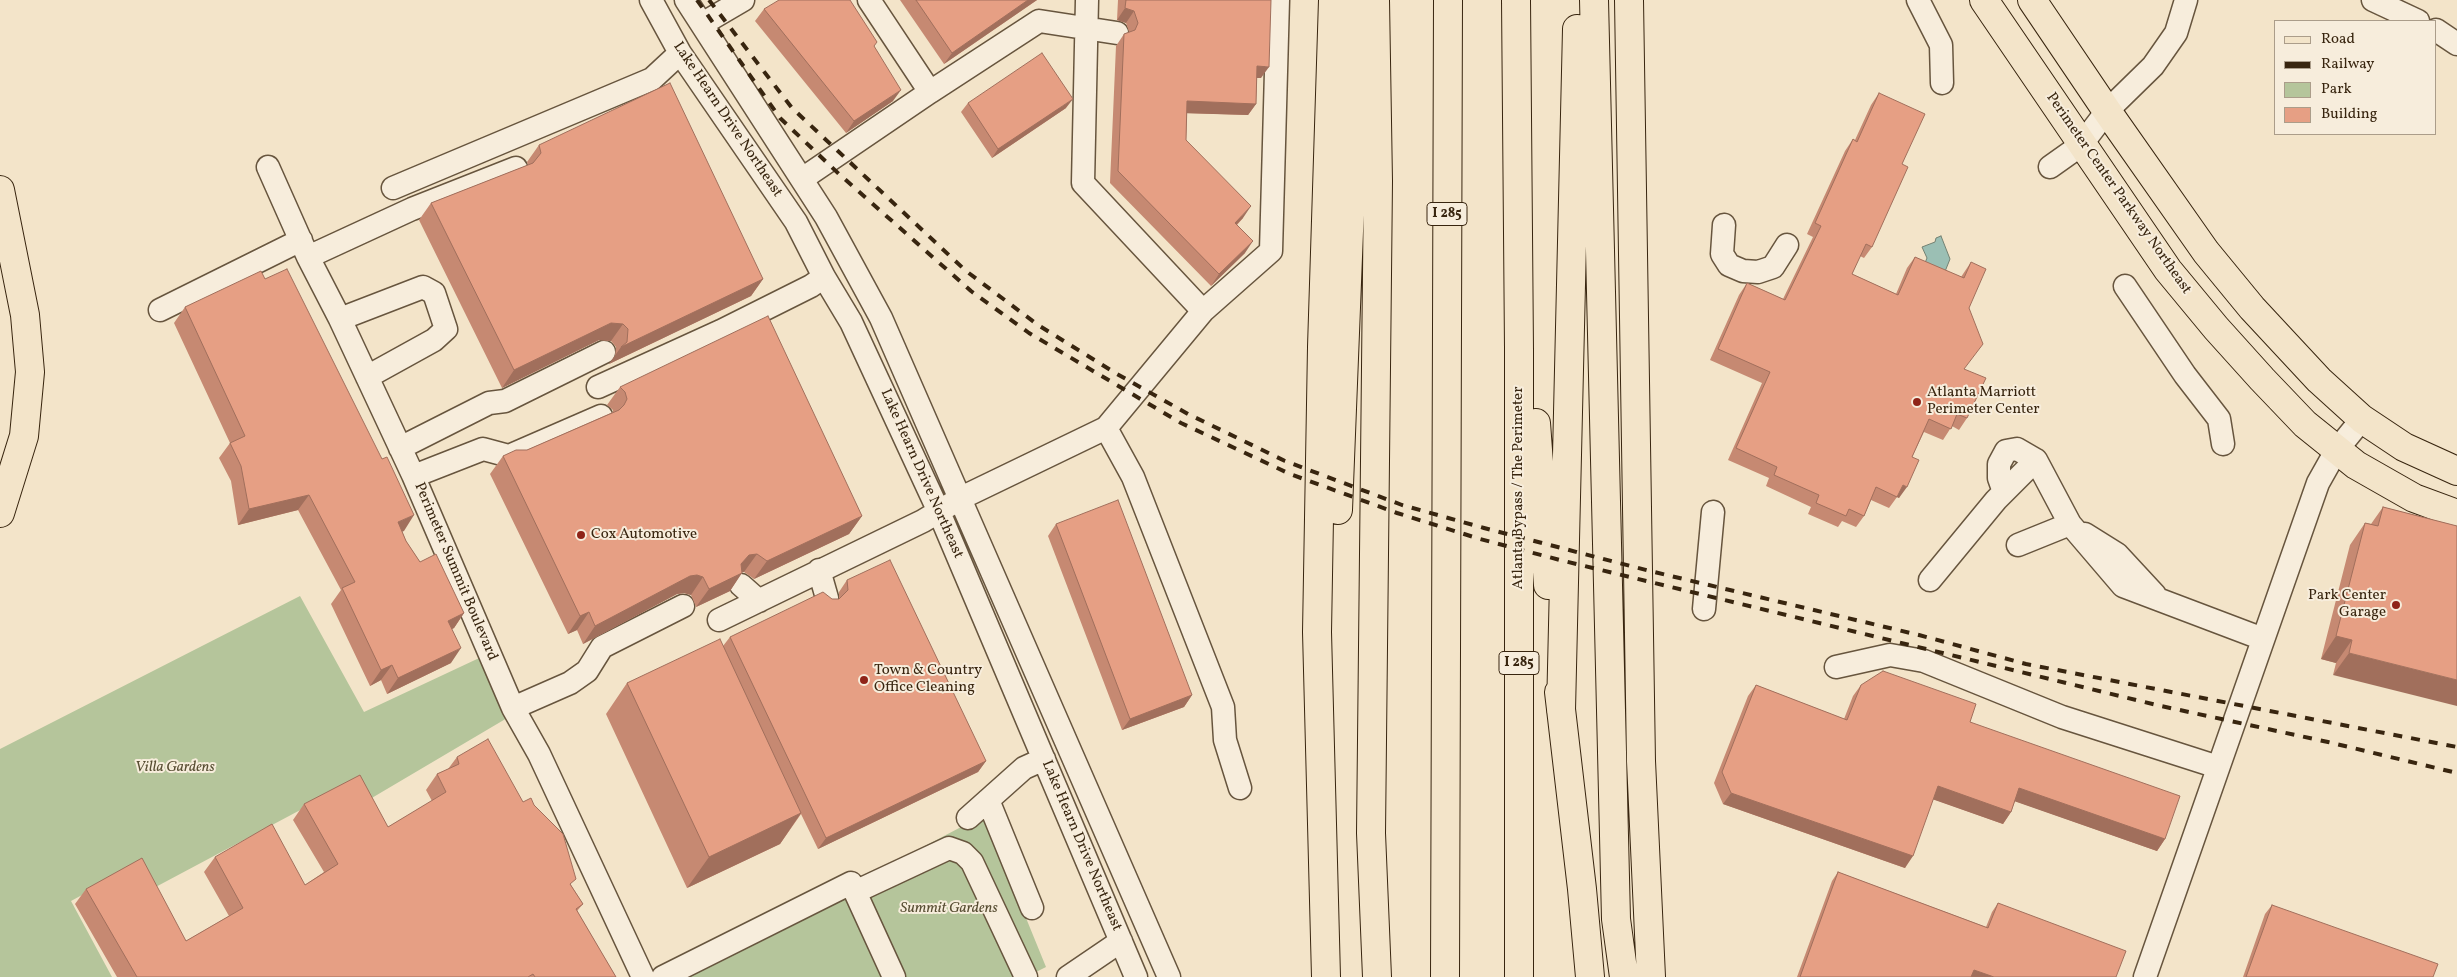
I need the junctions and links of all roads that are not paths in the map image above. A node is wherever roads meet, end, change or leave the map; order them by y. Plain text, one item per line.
1 (651, 0) edge
2 (686, 0) edge
3 (743, 0) edge
4 (869, 0) edge
5 (1087, 0) edge
6 (1278, 0) edge
7 (1333, 0) edge
8 (1358, 0) edge
9 (1375, 0) edge
10 (1448, 0) edge
11 (1516, 0) edge
12 (1578, 0) edge
13 (1594, 0) edge
14 (1629, 0) edge
15 (1918, 0) edge
16 (1984, 0) edge
17 (2032, 0) edge
18 (2186, 0) edge
19 (2374, 0) edge
20 (2416, 20) edge
21 (702, 24) junction
22 (1086, 29) junction
23 (2437, 31) edge
24 (1117, 33) dead end
25 (2457, 44) edge
26 (680, 53) junction
27 (1942, 83) dead end
28 (930, 92) junction
29 (2106, 111) junction
30 (2082, 145) junction
31 (268, 167) dead end
32 (2050, 167) dead end
33 (516, 168) edge
34 (802, 179) junction
35 (393, 188) dead end
36 (0, 190) edge
37 (1724, 225) dead end
38 (1787, 245) dead end
39 (304, 248) junction
40 (824, 277) junction
41 (2125, 286) dead end
42 (160, 310) dead end
43 (1202, 311) junction
44 (340, 319) junction
45 (1519, 349) junction
46 (604, 352) edge
47 (367, 377) junction
48 (598, 387) dead end
49 (600, 416) edge
50 (2362, 419) junction
51 (1106, 428) junction
52 (2223, 444) dead end
53 (400, 448) junction
54 (2336, 451) junction
55 (2457, 472) edge
56 (414, 476) junction
57 (962, 498) junction
58 (939, 512) junction
59 (1712, 512) dead end
60 (0, 513) edge
61 (2457, 514) edge
62 (2070, 524) junction
63 (2018, 545) dead end
64 (819, 570) junction
65 (1930, 580) dead end
66 (741, 586) edge
67 (827, 598) edge
68 (759, 601) junction
69 (684, 606) edge
70 (1704, 609) dead end
71 (719, 620) dead end
72 (2264, 639) junction
73 (1836, 667) dead end
74 (513, 708) junction
75 (1561, 710) junction
76 (1044, 759) junction
77 (2218, 767) junction
78 (1240, 788) dead end
79 (988, 800) junction
80 (968, 818) dead end
81 (854, 892) junction
82 (1323, 893) junction
83 (1032, 908) dead end
84 (1121, 941) junction
85 (643, 977) edge
86 (663, 977) edge
87 (894, 977) edge
88 (1026, 977) edge
89 (1068, 977) edge
90 (1136, 977) edge
91 (1169, 977) edge
92 (1326, 977) edge
93 (1377, 977) edge
94 (1445, 977) edge
95 (1519, 977) edge
96 (1590, 977) edge
97 (1624, 977) edge
98 (1651, 977) edge
99 (2145, 977) edge

1 - 26 street, Lake Hearn Drive Northeast
2 - 21 street, Lake Hearn Drive Northeast
3 - 21 street
4 - 28 street
5 - 22 street
6 - 43 street
7 - 82 main road
8 - 82 main road
9 - 93 main road
10 - 94 main road, I 285
11 - 45 main road, Atlanta Bypass / The Perimeter / I 285
12 - 75 main road
13 - 97 main road
14 - 98 main road
15 - 27 street
16 - 30 main road, Perimeter Center Parkway Northeast
17 - 29 main road
18 - 29 street
19 - 20 street
21 - 34 street, Lake Hearn Drive Northeast
22 - 24 street
22 - 28 street
22 - 43 street
23 - 25 street
26 - 35 street
26 - 40 street, Lake Hearn Drive Northeast
28 - 34 street
29 - 30 street
29 - 50 main road
30 - 32 street
30 - 54 main road, Perimeter Center Parkway Northeast
31 - 39 street, Perimeter Summit Boulevard
33 - 39 street
34 - 57 street, Lake Hearn Drive Northeast
36 - 60 main road
37 - 38 street
39 - 42 street
39 - 44 street, Perimeter Summit Boulevard
40 - 48 street
40 - 58 street, Lake Hearn Drive Northeast
41 - 52 street
43 - 51 street
44 - 47 street, Perimeter Summit Boulevard
44 - 47 street
45 - 75 main road
45 - 95 main road, Atlanta Bypass / The Perimeter / I 285
46 - 53 street
47 - 53 street, Perimeter Summit Boulevard
49 - 56 street
50 - 54 street
50 - 55 main road
51 - 57 street
51 - 78 street
53 - 56 street, Perimeter Summit Boulevard
54 - 61 main road, Perimeter Center Parkway Northeast
54 - 72 street
56 - 74 street, Perimeter Summit Boulevard
57 - 58 street
57 - 91 street, Lake Hearn Drive Northeast
58 - 64 street
58 - 76 street, Lake Hearn Drive Northeast
59 - 70 street
62 - 63 street
62 - 65 street
62 - 72 street
64 - 67 street
64 - 68 street
66 - 68 street
68 - 71 street
69 - 74 street
72 - 77 street
73 - 77 street
74 - 85 street, Perimeter Summit Boulevard
75 - 96 main road
76 - 79 street
76 - 84 street, Lake Hearn Drive Northeast
77 - 99 street
79 - 80 street
79 - 83 street
81 - 86 street
81 - 87 street
81 - 88 street
82 - 92 main road
84 - 89 street
84 - 90 street, Lake Hearn Drive Northeast

